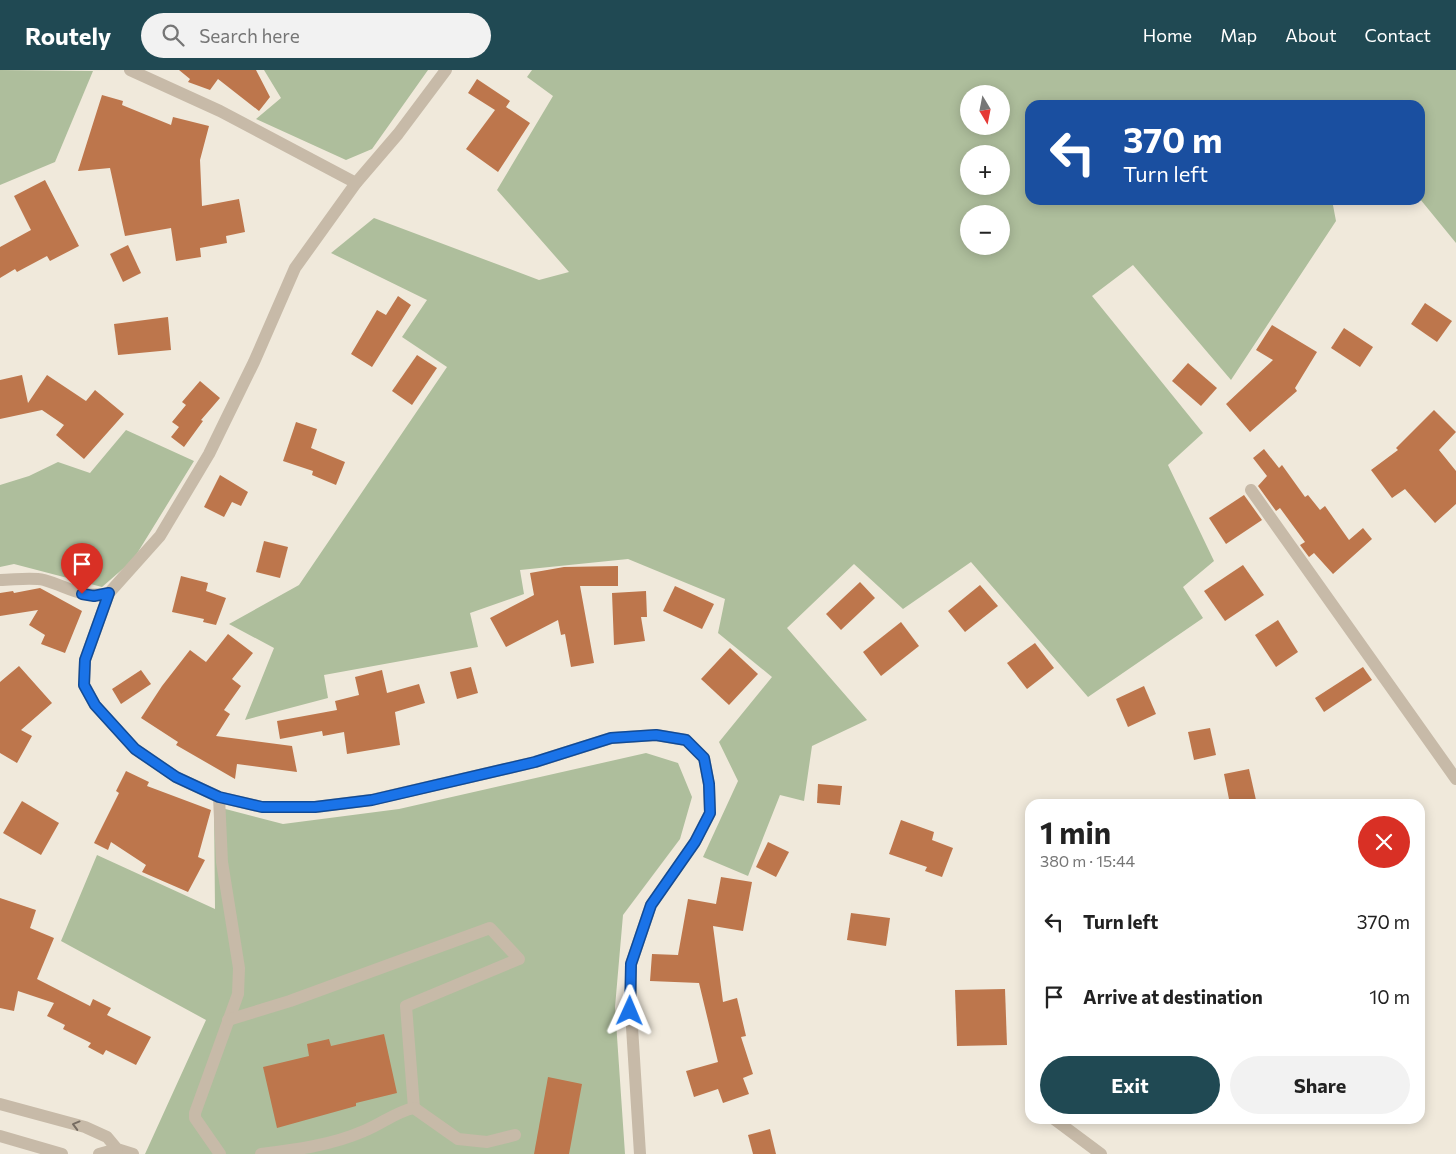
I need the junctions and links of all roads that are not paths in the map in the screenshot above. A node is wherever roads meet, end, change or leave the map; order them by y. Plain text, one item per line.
1 (130, 70) edge
2 (446, 70) edge
3 (356, 183) junction
4 (1251, 490) dead end
5 (0, 580) edge
6 (109, 593) junction
7 (1456, 779) edge
8 (219, 797) junction
9 (228, 1020) junction
10 (0, 1104) edge
11 (414, 1108) junction
12 (1061, 1124) edge
13 (515, 1135) dead end
14 (0, 1136) edge
15 (117, 1149) junction
16 (62, 1154) edge
17 (99, 1154) edge
18 (133, 1154) edge
19 (220, 1154) edge
20 (261, 1154) edge
21 (640, 1154) edge
22 (1101, 1154) edge

1 - 3 street
2 - 3 street
3 - 6 street
4 - 7 street
5 - 6 street
6 - 8 street
8 - 9 street
8 - 21 street
9 - 11 street
9 - 19 street
15 -> 10 street
11 - 13 street
11 - 20 street
12 - 22 street
14 - 16 street
15 - 17 street
15 - 18 street

